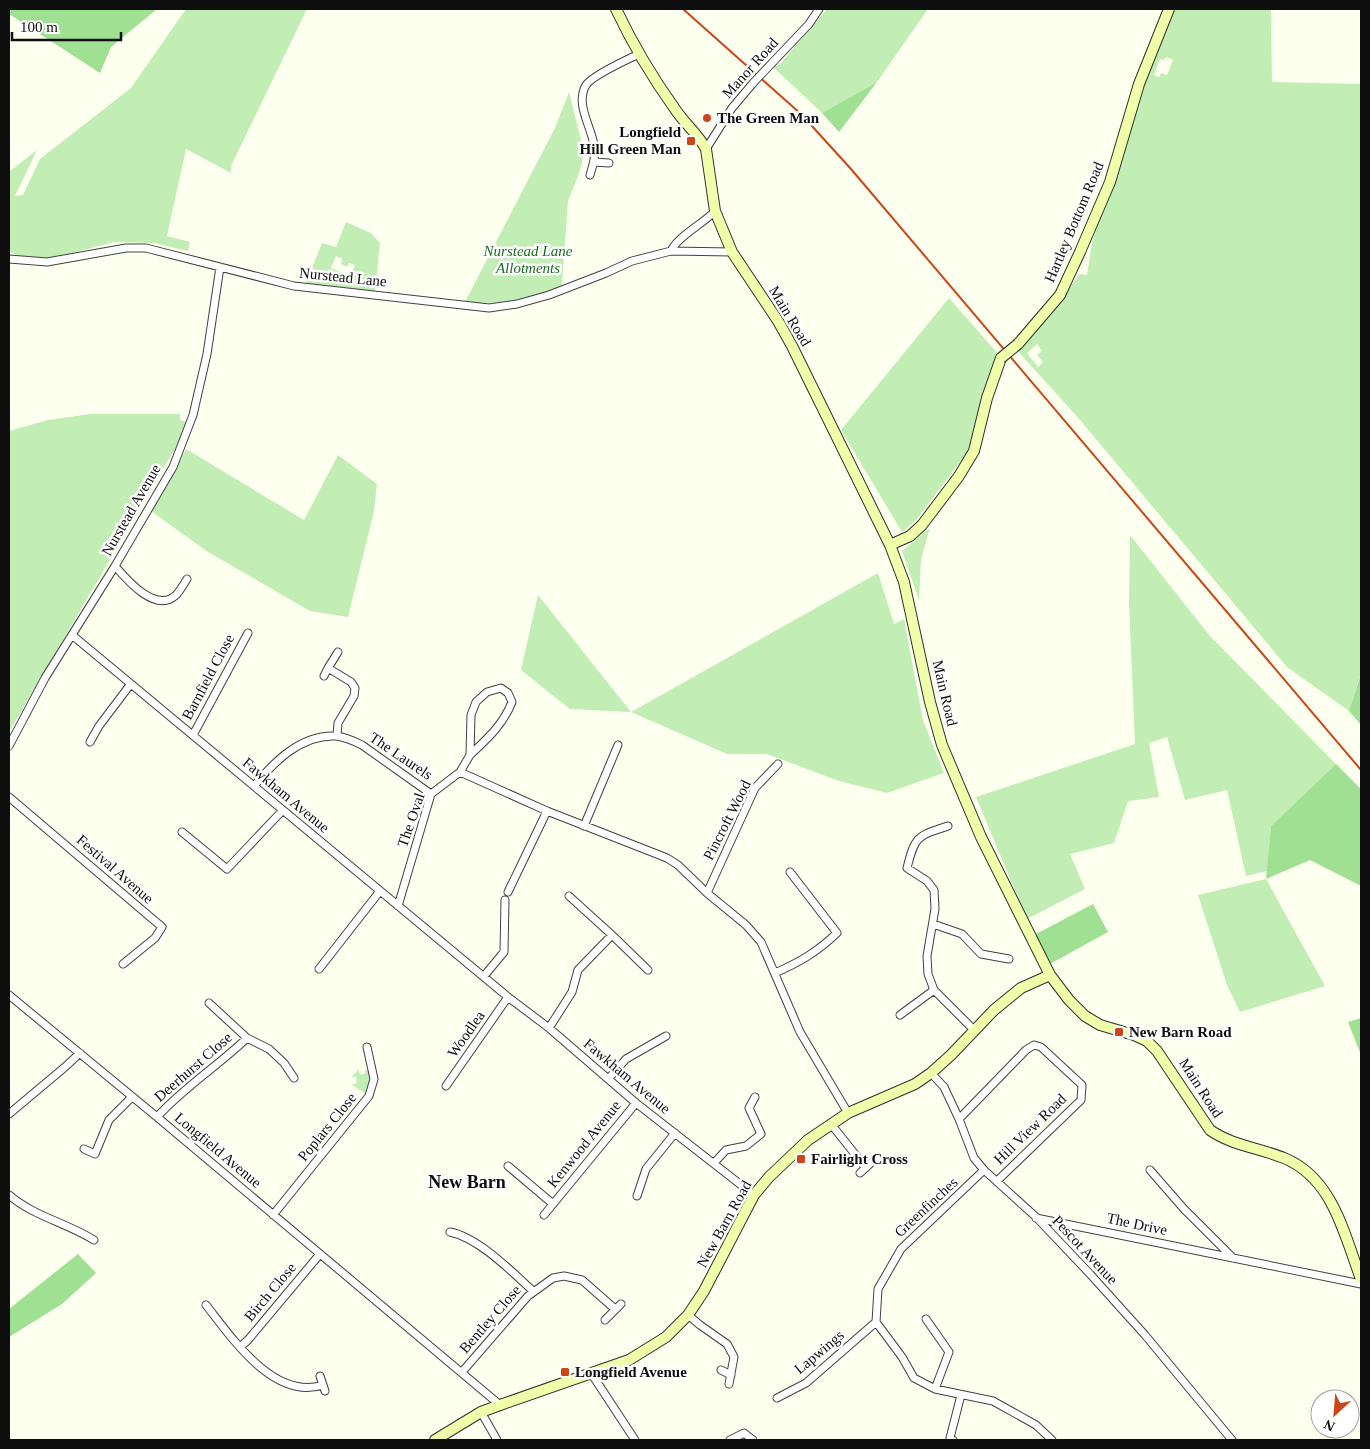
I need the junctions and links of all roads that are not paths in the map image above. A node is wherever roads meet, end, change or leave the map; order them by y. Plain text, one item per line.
1 (616, 9) edge
2 (820, 9) edge
3 (1169, 9) edge
4 (639, 54) junction
5 (706, 149) junction
6 (594, 162) junction
7 (609, 162) dead end
8 (590, 175) dead end
9 (716, 211) junction
10 (671, 251) junction
11 (732, 252) junction
12 (9, 259) edge
13 (220, 266) junction
14 (890, 545) junction
15 (115, 566) junction
16 (187, 579) dead end
17 (248, 633) dead end
18 (72, 635) junction
19 (338, 652) dead end
20 (328, 668) junction
21 (324, 676) dead end
22 (130, 685) junction
23 (193, 734) junction
24 (337, 736) junction
25 (90, 742) dead end
26 (618, 745) dead end
27 (9, 746) edge
28 (470, 755) junction
29 (778, 764) dead end
30 (460, 772) junction
31 (254, 786) junction
32 (431, 794) junction
33 (9, 797) edge
34 (282, 811) junction
35 (547, 811) junction
36 (584, 826) junction
37 (948, 826) dead end
38 (182, 832) dead end
39 (790, 872) dead end
40 (380, 891) junction
41 (508, 892) dead end
42 (707, 893) junction
43 (569, 896) dead end
44 (505, 900) dead end
45 (398, 906) junction
46 (933, 924) junction
47 (612, 935) junction
48 (1009, 958) dead end
49 (123, 964) dead end
50 (319, 969) dead end
51 (648, 970) dead end
52 (775, 973) junction
53 (1050, 975) junction
54 (484, 976) junction
55 (934, 990) junction
56 (9, 996) edge
57 (508, 997) junction
58 (209, 1003) dead end
59 (900, 1015) dead end
60 (549, 1028) junction
61 (974, 1030) junction
62 (666, 1036) dead end
63 (247, 1038) junction
64 (367, 1047) dead end
65 (80, 1053) junction
66 (931, 1073) junction
67 (294, 1078) dead end
68 (609, 1078) junction
69 (446, 1086) dead end
70 (132, 1097) junction
71 (756, 1097) dead end
72 (636, 1102) junction
73 (848, 1113) junction
74 (9, 1114) edge
75 (157, 1117) junction
76 (959, 1120) junction
77 (831, 1124) junction
78 (675, 1133) junction
79 (84, 1149) dead end
80 (714, 1163) junction
81 (508, 1166) dead end
82 (866, 1168) dead end
83 (984, 1170) junction
84 (1150, 1170) dead end
85 (997, 1181) junction
86 (754, 1195) junction
87 (9, 1196) edge
88 (637, 1196) dead end
89 (553, 1204) junction
90 (273, 1215) junction
91 (544, 1215) dead end
92 (1036, 1217) junction
93 (450, 1232) dead end
94 (94, 1240) dead end
95 (320, 1254) junction
96 (1233, 1258) junction
97 (1361, 1279) edge
98 (1361, 1284) edge
99 (533, 1291) junction
100 (621, 1304) dead end
101 (206, 1305) dead end
102 (615, 1310) junction
103 (688, 1315) junction
104 (926, 1318) dead end
105 (605, 1320) dead end
106 (876, 1322) junction
107 (240, 1347) junction
108 (721, 1370) dead end
109 (462, 1372) junction
110 (591, 1373) junction
111 (731, 1375) junction
112 (320, 1376) dead end
113 (729, 1384) dead end
114 (934, 1389) junction
115 (961, 1395) junction
116 (776, 1398) dead end
117 (500, 1405) junction
118 (481, 1412) junction
119 (435, 1440) edge
120 (497, 1440) edge
121 (635, 1440) edge
122 (730, 1440) edge
123 (753, 1440) edge
124 (953, 1440) edge
125 (1052, 1440) edge
126 (1232, 1440) edge

1 - 4 main road, Main Road
2 - 5 street, Manor Road, bridge
3 - 14 main road, Hartley Bottom Road, bridge
4 - 5 main road, Main Road
4 - 6 street
5 - 9 main road, Main Road
6 - 7 street
6 - 8 street
9 - 10 street
9 - 11 main road, Main Road
10 - 11 street, Nurstead Lane
10 - 13 street, Nurstead Lane
11 - 14 main road, Main Road
12 - 13 street, Nurstead Lane
13 - 15 street, Nurstead Avenue
14 - 53 main road, Main Road
15 - 16 street
15 - 18 street, Nurstead Avenue
17 - 23 street, Barnfield Close
18 - 22 street, Fawkham Avenue
18 - 27 street, Nurstead Avenue
19 - 20 street
20 - 21 street
20 - 24 street
22 - 23 street, Fawkham Avenue
22 - 25 street
23 - 31 street, Fawkham Avenue
24 - 31 street
24 - 32 street, The Laurels
26 - 36 street
28 - 28 street, The Oval
28 - 30 street, The Oval
29 - 42 street, Pincroft Wood
30 - 32 street, The Oval
30 - 35 street, Pincroft Wood
31 - 34 street, Fawkham Avenue
32 - 45 street, The Oval
33 - 49 street, Festival Avenue
34 - 38 street
34 - 40 street, Fawkham Avenue
35 - 36 street, Pincroft Wood
35 - 41 street
36 - 42 street, Pincroft Wood
37 - 46 street
39 - 52 street
40 - 45 street, Fawkham Avenue
40 - 50 street
42 - 52 street, Pincroft Wood
43 - 47 street
44 - 54 street
45 - 54 street, Fawkham Avenue
46 - 48 street
46 - 55 street
47 - 51 street
47 - 60 street
52 - 73 street
53 - 61 main road, New Barn Road
53 - 97 main road, Main Road
54 - 57 street, Fawkham Avenue
55 - 59 street
55 - 61 street
56 - 65 street, Longfield Avenue
57 - 60 street, Fawkham Avenue
57 - 69 street, Woodlea
58 - 63 street, Deerhurst Close
60 - 68 street, Fawkham Avenue
61 - 66 main road, New Barn Road
62 - 68 street
63 - 67 street, Deerhurst Close
63 - 75 street, Deerhurst Close
64 - 90 street, Poplars Close
65 - 70 street, Longfield Avenue
65 - 74 street
66 - 73 main road, New Barn Road
66 - 76 street, Pescot Avenue
68 - 72 street, Fawkham Avenue
70 - 75 street, Longfield Avenue
70 - 79 street
71 - 80 street
72 - 78 street, Fawkham Avenue
72 - 89 street, Kenwood Avenue
73 - 77 main road, New Barn Road
75 - 90 street, Longfield Avenue
76 - 83 street, Pescot Avenue
76 - 85 street, Hill View Road
77 - 82 street
77 - 86 main road, New Barn Road
78 - 80 street, Fawkham Avenue
78 - 88 street
80 - 86 street, Fawkham Avenue
81 - 89 street, Kenwood Avenue
83 - 85 street, Pescot Avenue
83 - 106 street, Greenfinches
84 - 96 street, The Drive
85 - 92 street, Pescot Avenue
86 - 103 main road, New Barn Road
87 - 94 street
89 - 91 street, Kenwood Avenue
90 - 95 street, Longfield Avenue
92 - 96 street, The Drive
92 - 126 street, Pescot Avenue
93 - 99 street
95 - 107 street, Birch Close
95 - 109 street, Longfield Avenue
96 - 98 street, The Drive
99 - 102 street, Bentley Close
99 - 109 street, Bentley Close
100 - 102 street
101 - 107 street, Birch Close
102 - 105 street
103 - 110 main road, New Barn Road
103 - 111 street
104 - 114 street
106 - 114 street
106 - 116 street, Lapwings
107 - 112 street, Birch Close
108 - 111 street
109 - 117 street, Longfield Avenue
110 - 117 main road, New Barn Road
110 - 121 street
111 - 113 street
114 - 115 street
115 - 124 street
115 - 125 street
117 - 118 main road, New Barn Road
118 - 119 main road, New Barn Road
118 - 120 street
122 - 123 street

